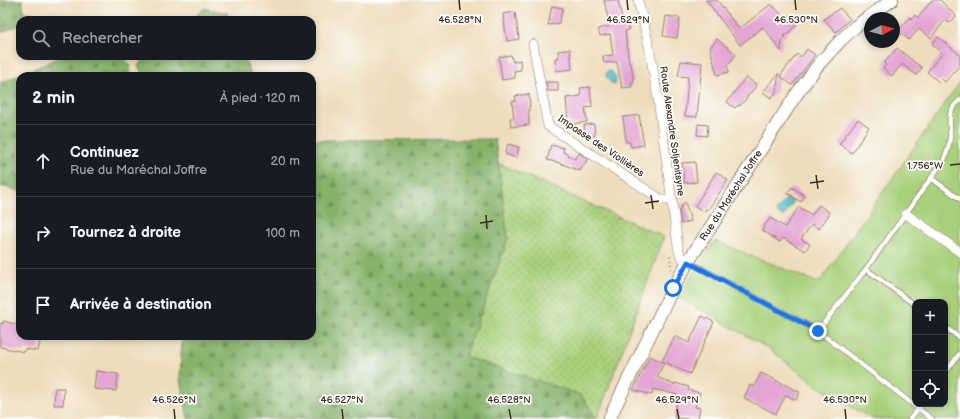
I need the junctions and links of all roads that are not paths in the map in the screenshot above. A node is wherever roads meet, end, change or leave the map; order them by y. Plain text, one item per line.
1 (638, 0) edge
2 (892, 0) edge
3 (533, 44) dead end
4 (960, 100) edge
5 (931, 178) junction
6 (960, 199) edge
7 (671, 200) junction
8 (906, 214) junction
9 (960, 252) edge
10 (688, 262) junction
11 (866, 269) junction
12 (912, 303) edge
13 (948, 329) edge
14 (818, 331) junction
15 (960, 338) edge
16 (960, 353) edge
17 (946, 371) edge
18 (918, 409) junction
19 (609, 419) edge
20 (910, 419) edge
21 (932, 419) edge

1 - 7 street, Route Alexandre Soljenitsyne
2 - 10 street, Rue du Maréchal Joffre
3 - 7 street, Impasse des Viollières
4 - 5 lane
5 - 6 lane
5 - 8 lane
7 - 10 street, Route Alexandre Soljenitsyne
8 - 9 street
8 - 11 lane
10 - 14 lane
10 - 19 street, Rue du Maréchal Joffre
11 - 12 lane
11 - 14 lane
13 - 15 lane
14 - 18 lane
16 - 17 lane
18 - 20 lane
18 - 21 lane

